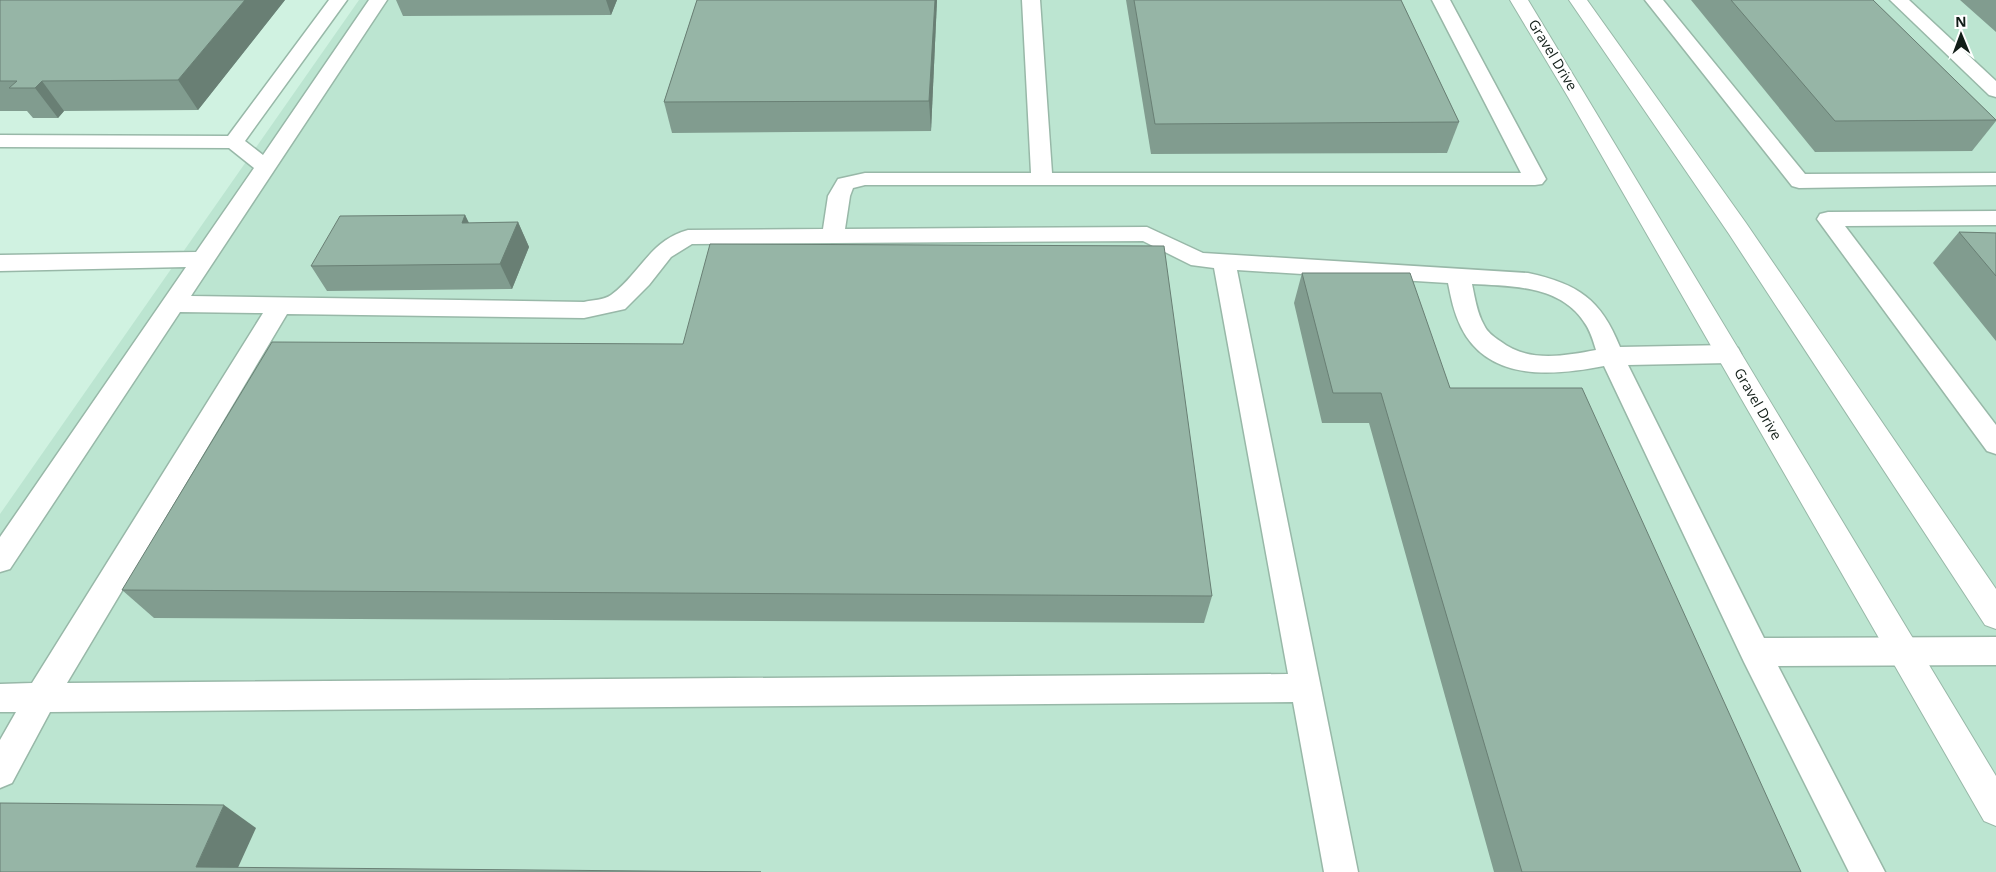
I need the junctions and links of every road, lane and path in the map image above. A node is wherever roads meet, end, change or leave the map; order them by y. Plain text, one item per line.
1 (338, 0) edge
2 (378, 0) edge
3 (1031, 0) edge
4 (1441, 0) edge
5 (1519, 0) edge
6 (1578, 0) edge
7 (1654, 0) edge
8 (1900, 0) edge
9 (1996, 91) edge
10 (0, 141) edge
11 (234, 142) junction
12 (265, 167) junction
13 (1996, 179) edge
14 (1042, 180) junction
15 (1996, 218) edge
16 (833, 236) junction
17 (203, 259) junction
18 (1224, 261) junction
19 (0, 263) edge
20 (1458, 276) junction
21 (172, 304) junction
22 (280, 306) junction
23 (1729, 354) junction
24 (1611, 356) junction
25 (1996, 444) edge
26 (0, 560) edge
27 (1996, 615) edge
28 (1996, 651) edge
29 (1755, 652) junction
30 (1904, 653) junction
31 (1306, 688) junction
32 (41, 697) junction
33 (0, 698) edge
34 (0, 772) edge
35 (1996, 809) edge
36 (1341, 872) edge
37 (1868, 872) edge

1 - 11 lane
2 - 12 lane
3 - 14 lane
4 - 14 lane
5 - 23 street, Gravel Drive
6 - 27 street
7 - 13 lane
8 - 9 lane
10 - 11 lane
11 - 12 lane
12 - 17 lane
14 - 16 lane
15 - 25 lane
16 - 18 lane
16 - 22 lane
17 - 19 lane
17 - 21 lane
18 - 20 lane
18 - 31 lane
20 - 24 lane
20 - 24 lane
21 - 22 lane
21 - 26 lane
22 - 32 lane
23 - 24 lane
23 - 30 street, Gravel Drive
24 - 29 lane
28 - 30 lane
29 - 30 lane
29 - 37 lane
30 - 35 street, Gravel Drive
31 - 32 lane
31 - 36 lane
32 - 33 lane
32 - 34 lane

